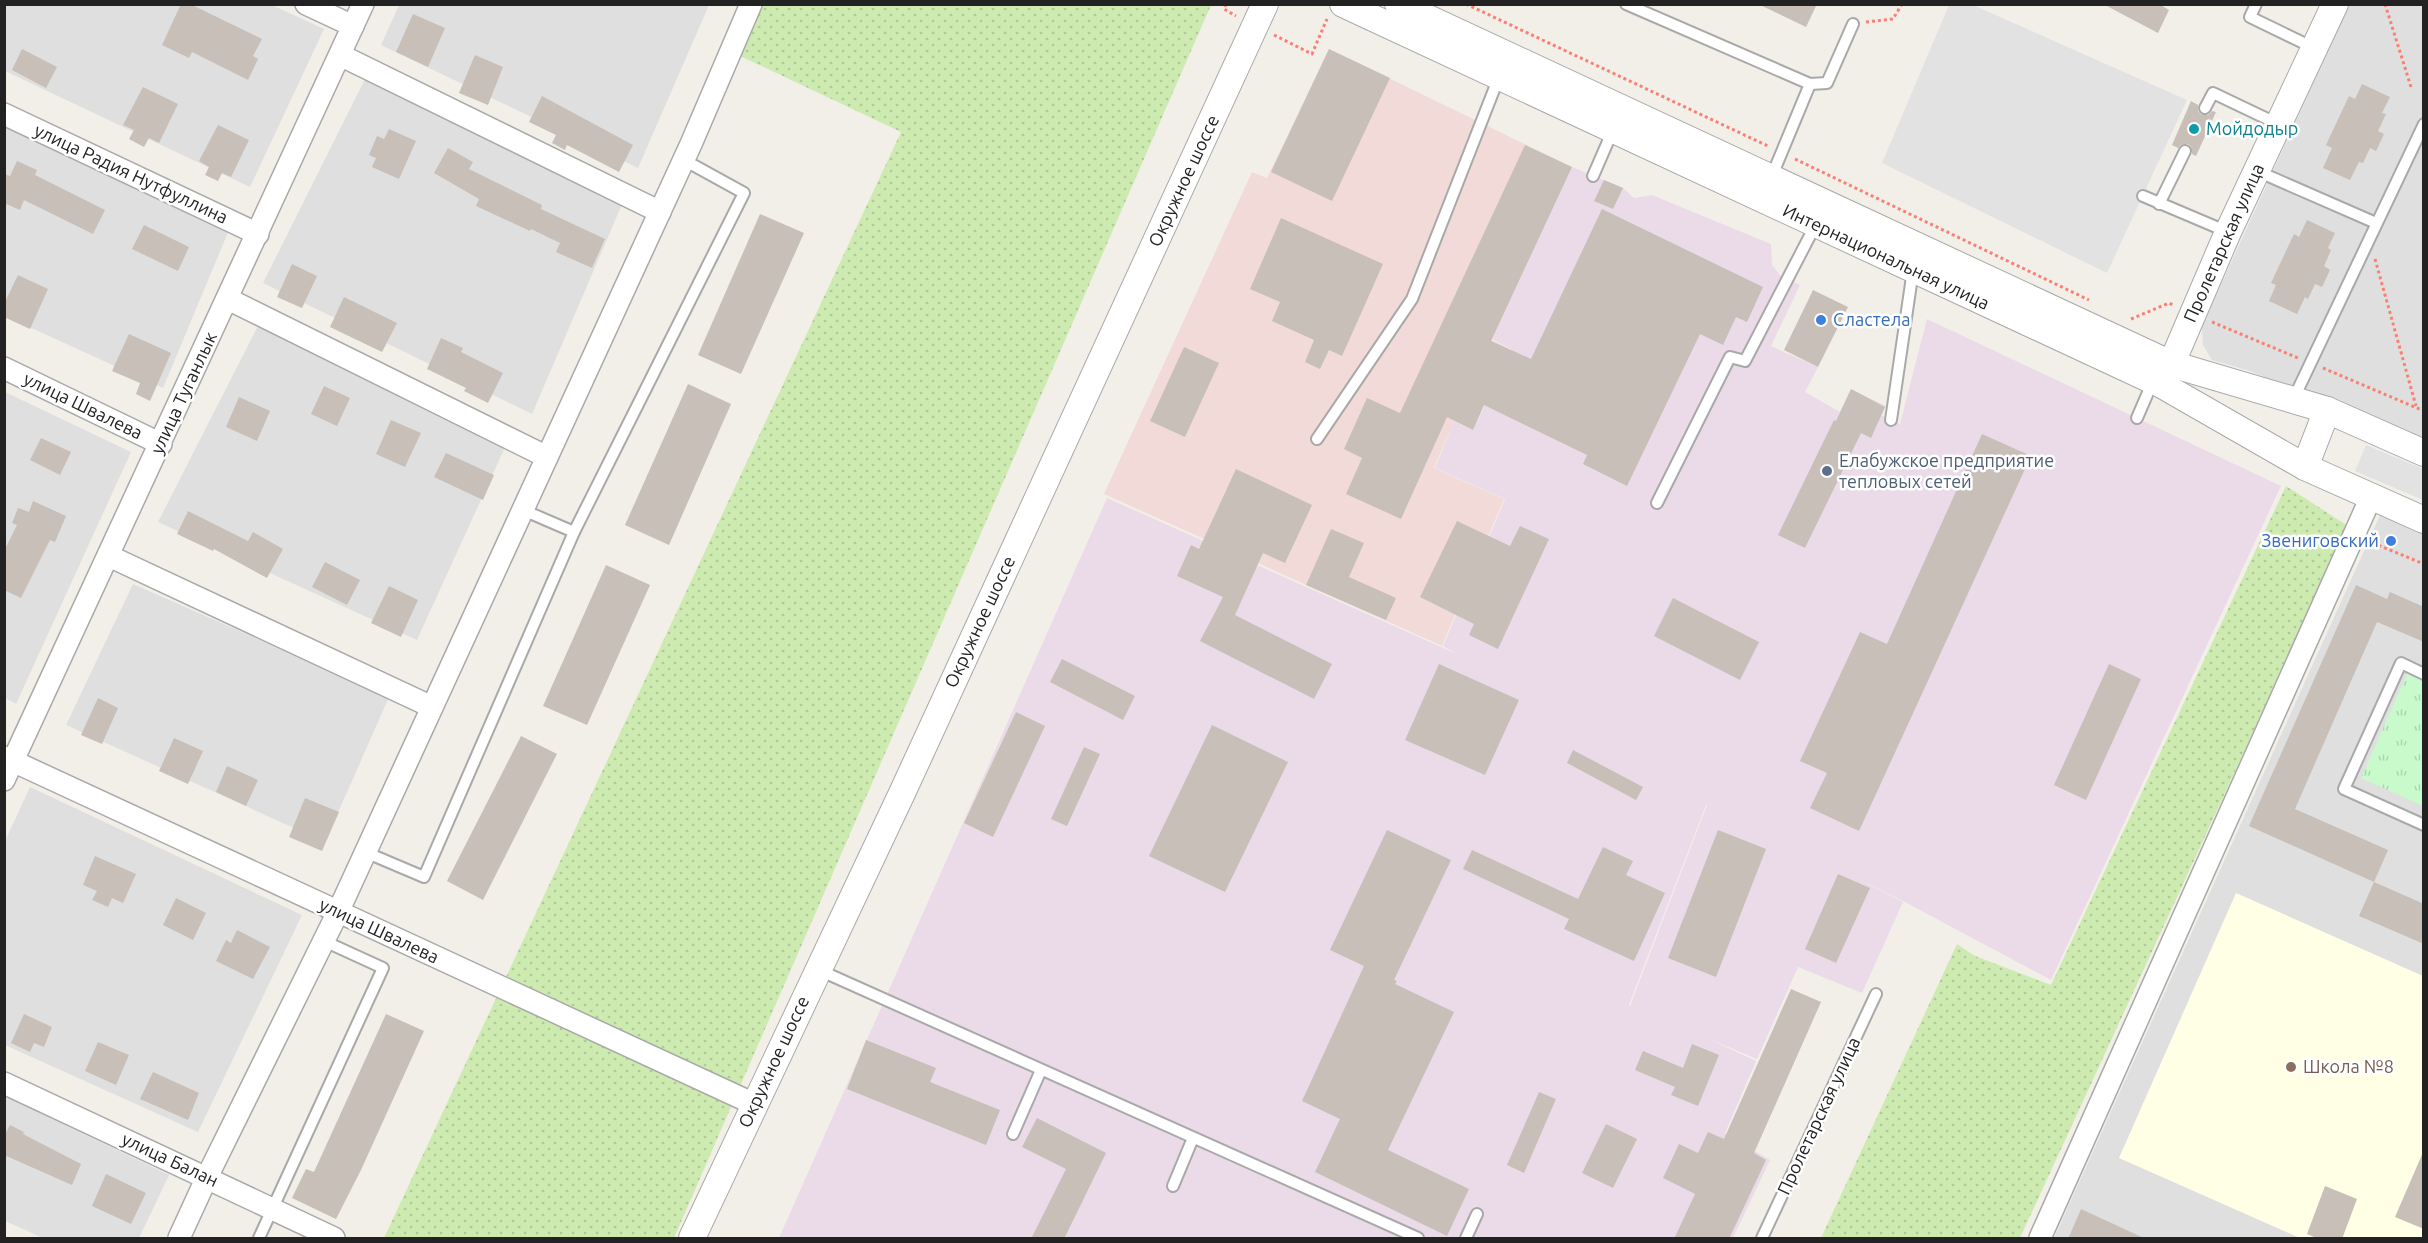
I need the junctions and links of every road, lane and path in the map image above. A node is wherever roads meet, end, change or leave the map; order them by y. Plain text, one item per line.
1 (306, 4) edge
2 (363, 4) edge
3 (751, 4) edge
4 (1226, 4) edge
5 (1466, 4) edge
6 (1626, 4) edge
7 (1902, 4) edge
8 (2256, 4) edge
9 (2335, 4) edge
10 (2385, 4) edge
11 (1407, 6) edge
12 (1336, 9) edge
13 (1260, 15) edge
14 (1853, 24) joint
15 (353, 26) junction
16 (2314, 48) junction
17 (340, 55) junction
18 (1499, 77) junction
19 (1809, 84) junction
20 (2411, 87) dead end
21 (2205, 108) dead end
22 (4, 114) edge
23 (2279, 124) junction
24 (2424, 124) edge
25 (1613, 130) junction
26 (2185, 151) dead end
27 (1781, 153) junction
28 (684, 160) junction
29 (2257, 171) junction
30 (1593, 176) dead end
31 (1771, 178) junction
32 (2143, 196) dead end
33 (2159, 204) junction
34 (660, 212) junction
35 (2376, 223) junction
36 (1816, 224) junction
37 (2228, 232) junction
38 (258, 234) junction
39 (2369, 237) junction
40 (1913, 269) junction
41 (228, 299) junction
42 (2090, 300) dead end
43 (2192, 314) junction
44 (2122, 315) dead end
45 (4, 368) edge
46 (2162, 376) junction
47 (2292, 400) junction
48 (2416, 408) dead end
49 (2327, 410) junction
50 (2137, 418) dead end
51 (1891, 420) dead end
52 (1317, 439) dead end
53 (161, 444) junction
54 (2424, 453) edge
55 (548, 457) junction
56 (2305, 467) junction
57 (2371, 497) junction
58 (1657, 503) dead end
59 (523, 510) junction
60 (2424, 520) edge
61 (574, 532) junction
62 (2355, 535) junction
63 (109, 556) junction
64 (2424, 564) edge
65 (2424, 674) edge
66 (432, 707) junction
67 (7, 766) edge
68 (2424, 825) edge
69 (365, 852) junction
70 (338, 912) junction
71 (324, 941) junction
72 (818, 970) junction
73 (1876, 994) dead end
74 (1041, 1070) junction
75 (4, 1083) edge
76 (754, 1104) junction
77 (1013, 1134) dead end
78 (1193, 1138) junction
79 (207, 1177) junction
80 (1173, 1186) dead end
81 (273, 1210) junction
82 (1477, 1214) dead end
83 (179, 1239) edge
84 (259, 1239) edge
85 (334, 1239) edge
86 (692, 1239) edge
87 (1418, 1239) edge
88 (1466, 1239) edge
89 (1762, 1239) edge
90 (2040, 1239) edge

1 - 15 street
2 - 15 street, улица Туганлык
3 - 28 street
4 - 13 path
5 - 27 path
6 - 19 lane
7 - 14 path
8 - 16 lane
9 - 16 street, Пролетарская улица
10 - 20 path
11 - 31 street, Интернациональная улица
12 - 13 path
12 - 18 street, Интернациональная улица
13 - 72 street, Окружное шоссе
14 - 19 lane
15 - 17 street, улица Туганлык
16 - 23 street, Пролетарская улица
17 - 34 street
17 - 38 street, улица Туганлык
18 - 25 street, Интернациональная улица
18 - 52 lane
19 - 27 lane
21 - 23 lane
22 - 38 street, улица Радия Нутфуллина
23 - 29 street, Пролетарская улица
24 - 35 lane
25 - 30 lane
25 - 36 street, Интернациональная улица
26 - 33 lane
27 - 31 lane
27 - 42 path
28 - 34 street
28 - 61 lane
29 - 35 lane
29 - 37 street, Пролетарская улица
31 - 46 street, Интернациональная улица
32 - 33 lane
33 - 37 lane
34 - 55 street
35 - 39 lane
36 - 40 street, Интернациональная улица
36 - 58 lane
37 - 43 street, Пролетарская улица
38 - 41 street, улица Туганлык
39 - 47 lane
39 - 48 path
40 - 46 street, Интернациональная улица
40 - 51 lane
41 - 53 street, улица Туганлык
41 - 55 street
43 - 44 path
43 - 46 street, Пролетарская улица
45 - 53 street, улица Швалева
46 - 47 street, Интернациональная улица
46 - 50 lane
46 - 56 street, Интернациональная улица
47 - 49 street, Интернациональная улица
49 - 54 street, Интернациональная улица
49 - 56 street
53 - 63 street, улица Туганлык
55 - 59 street
56 - 57 street, Интернациональная улица
57 - 60 street, Интернациональная улица
57 - 62 street
59 - 61 lane
59 - 66 street
61 - 69 lane
62 - 64 path
62 - 90 street
63 - 66 street
63 - 67 street, улица Туганлык
65 - 68 lane
66 - 69 street
67 - 70 street, улица Швалева
69 - 70 street
70 - 71 street
70 - 76 street, улица Швалева
71 - 79 street
71 - 81 lane
72 - 74 lane
72 - 76 street, Окружное шоссе
73 - 89 lane, Пролетарская улица
74 - 77 lane
74 - 78 lane
75 - 79 street, улица Балан
76 - 86 street, Окружное шоссе
78 - 80 lane
78 - 87 lane
79 - 81 street, улица Балан
79 - 83 street
81 - 84 lane
81 - 85 street, улица Балан
82 - 88 lane

